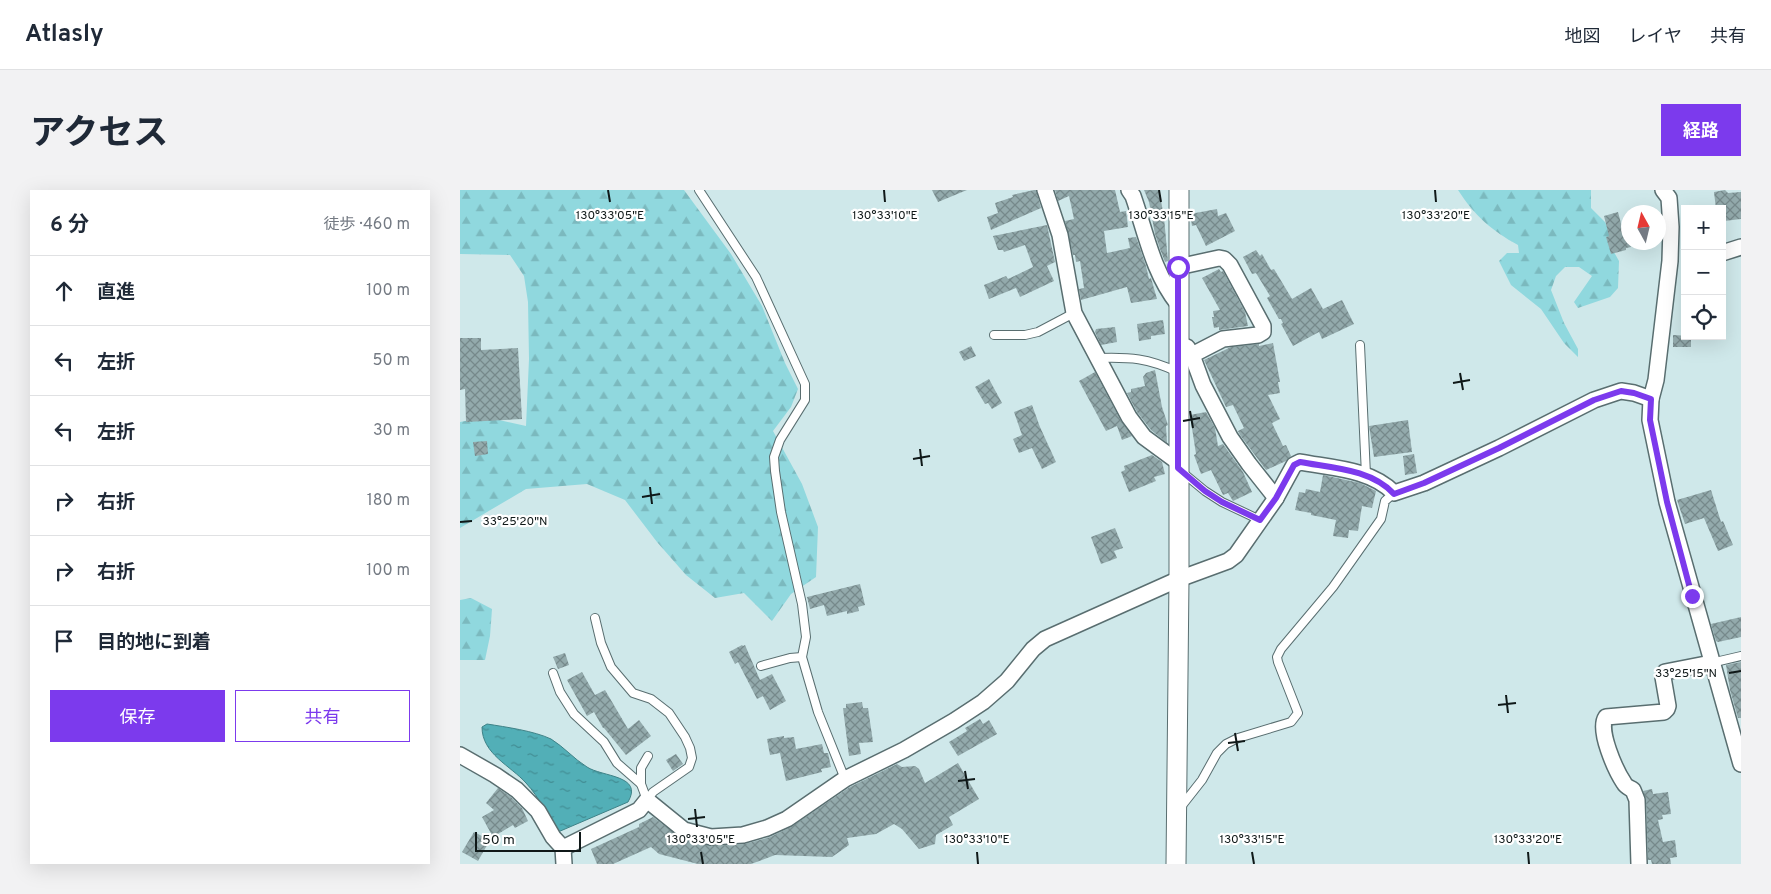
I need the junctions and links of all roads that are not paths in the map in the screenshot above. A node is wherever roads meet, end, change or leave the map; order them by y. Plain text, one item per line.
1 (698, 190) edge
2 (1045, 190) edge
3 (1129, 190) edge
4 (1179, 190) edge
5 (1668, 193) edge
6 (1741, 247) edge
7 (1726, 252) edge
8 (1677, 260) edge
9 (1178, 267) junction
10 (1178, 304) junction
11 (1074, 313) junction
12 (994, 335) dead end
13 (1178, 340) junction
14 (1360, 345) dead end
15 (1192, 355) junction
16 (1097, 358) junction
17 (1178, 372) junction
18 (1651, 399) junction
19 (1178, 465) junction
20 (1366, 475) junction
21 (1394, 494) junction
22 (1276, 498) junction
23 (1260, 520) junction
24 (1179, 579) junction
25 (595, 618) dead end
26 (1741, 656) edge
27 (802, 657) junction
28 (1711, 663) junction
29 (761, 666) dead end
30 (553, 673) dead end
31 (460, 755) edge
32 (648, 756) dead end
33 (1741, 764) edge
34 (845, 778) junction
35 (641, 784) junction
36 (647, 800) junction
37 (1176, 811) junction
38 (563, 848) junction
39 (564, 864) edge
40 (1176, 864) edge
41 (1639, 864) edge

1 - 27 lane
2 - 11 street
3 - 10 street
4 - 9 street
5 - 8 street
6 - 7 street
8 - 18 street
9 - 10 street
9 - 15 street
10 - 13 street
11 - 12 lane
11 - 16 street
13 - 15 street
13 - 17 street
14 - 20 lane
15 - 22 street
16 - 17 lane
16 - 19 street
17 - 19 street
18 - 21 street
18 - 28 street
19 - 23 lane
19 - 24 street
20 - 21 street
20 - 22 street
21 - 37 lane
22 - 23 street
23 - 24 street
24 - 34 street
24 - 37 street
25 - 36 lane
26 - 28 lane
27 - 29 lane
27 - 34 lane
28 - 33 street
28 - 41 street
30 - 35 lane
31 - 38 street
32 - 35 lane
34 - 36 street
35 - 36 lane
36 - 38 street
37 - 40 street
38 - 39 street

